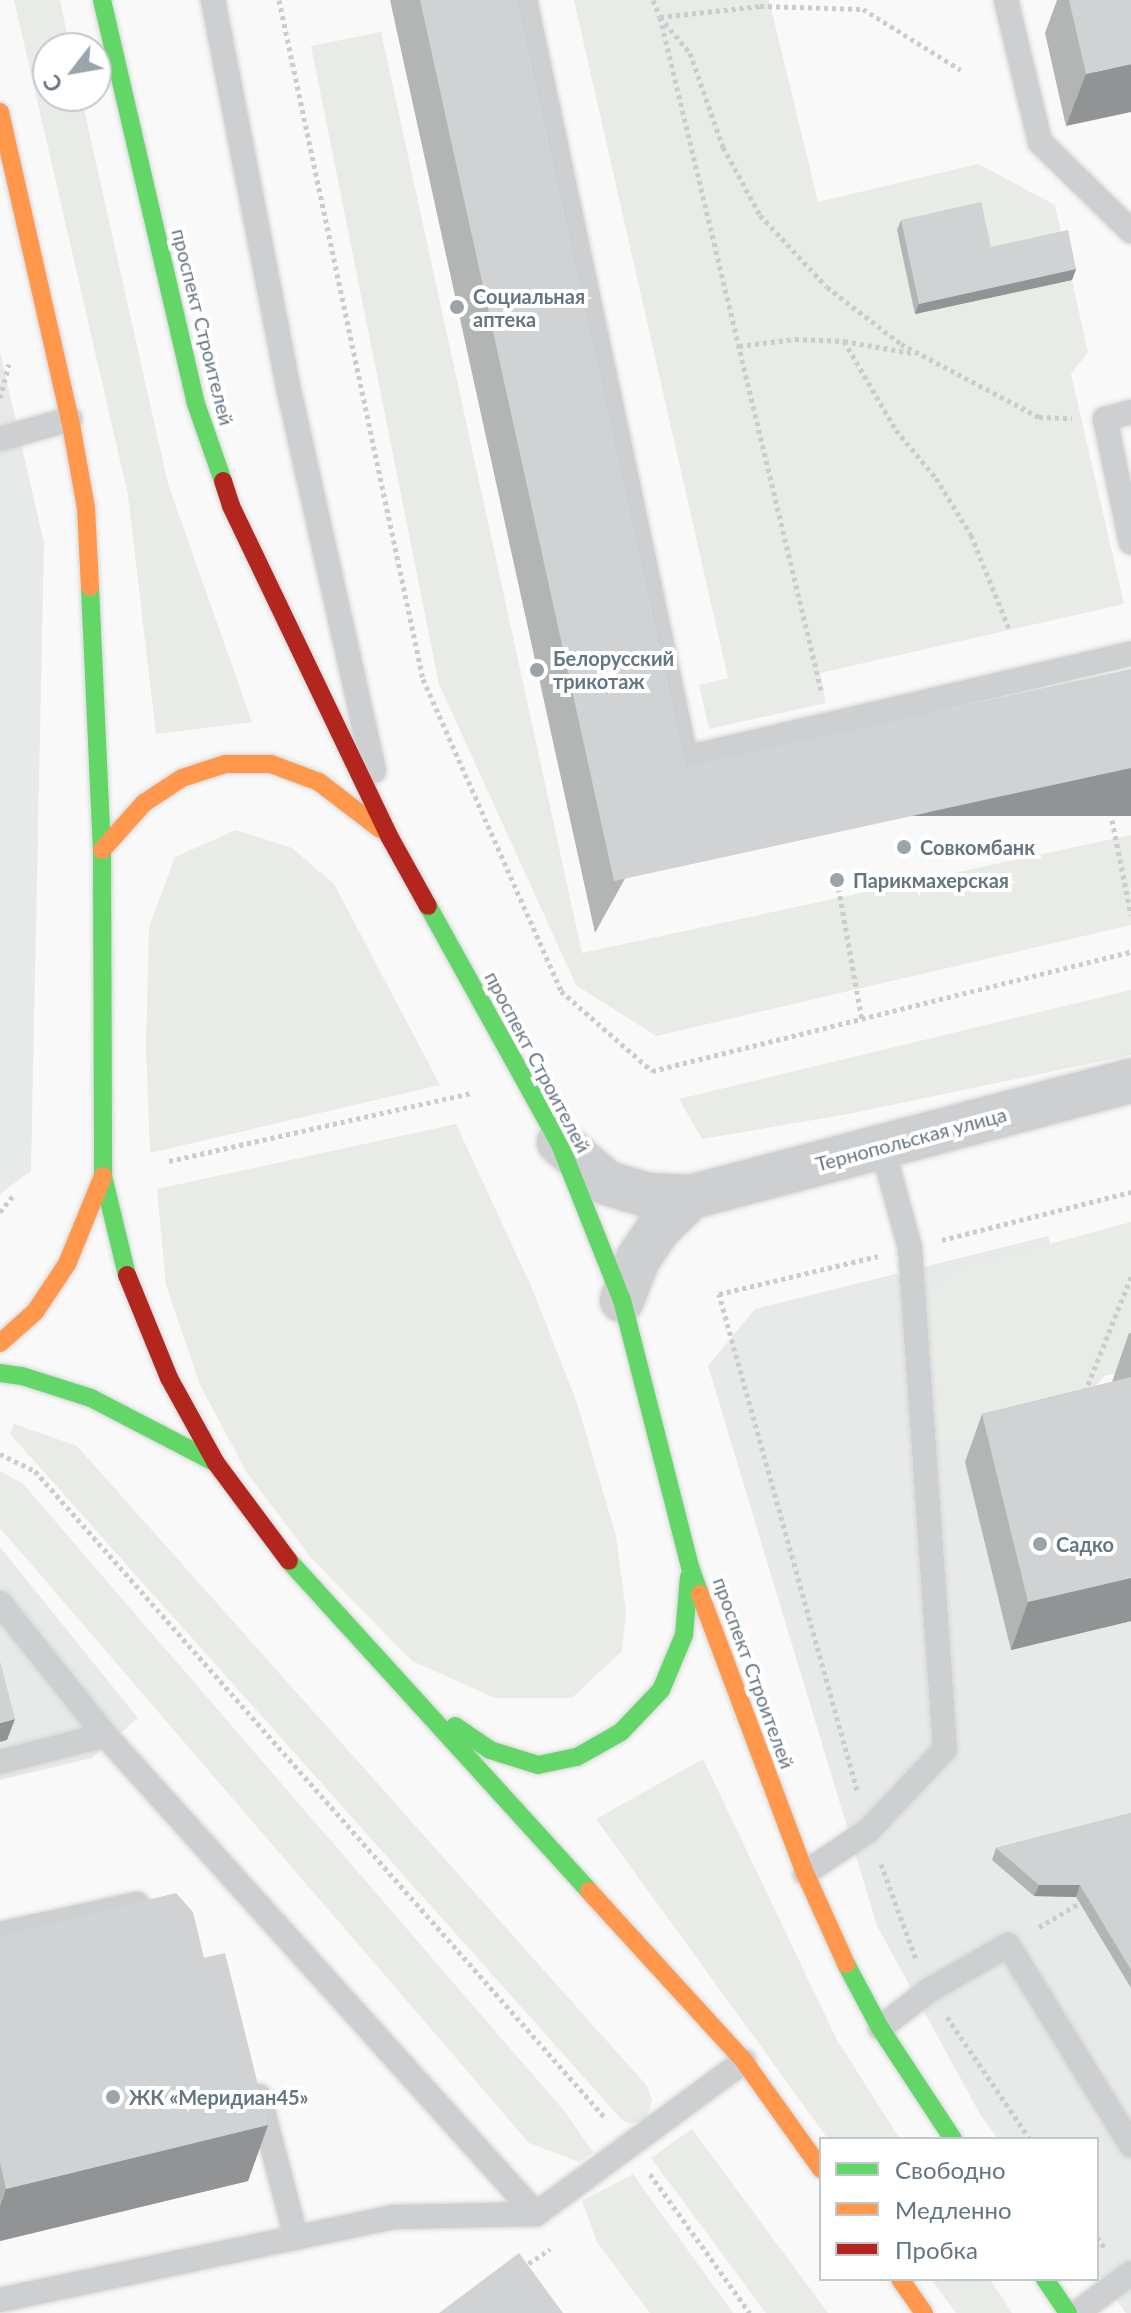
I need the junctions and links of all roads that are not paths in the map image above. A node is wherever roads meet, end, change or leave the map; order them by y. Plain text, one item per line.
1 (102, 0) edge
2 (213, 0) edge
3 (525, 0) edge
4 (1006, 0) edge
5 (0, 112) edge
6 (1131, 231) edge
7 (1131, 412) edge
8 (70, 419) junction
9 (0, 439) edge
10 (1131, 542) edge
11 (1131, 654) edge
12 (389, 836) junction
13 (102, 850) junction
14 (1131, 1081) edge
15 (559, 1142) junction
16 (882, 1146) junction
17 (103, 1176) junction
18 (691, 1197) junction
19 (622, 1300) junction
20 (0, 1343) edge
21 (0, 1373) edge
22 (216, 1463) junction
23 (690, 1567) junction
24 (0, 1603) edge
25 (404, 1690) junction
26 (105, 1735) junction
27 (0, 1762) edge
28 (805, 1873) junction
29 (157, 1927) edge
30 (0, 1934) edge
31 (880, 2028) junction
32 (744, 2061) junction
33 (252, 2068) edge
34 (952, 2137) edge
35 (1131, 2145) edge
36 (819, 2166) edge
37 (536, 2214) junction
38 (296, 2237) junction
39 (1131, 2273) edge
40 (901, 2281) edge
41 (1046, 2281) edge
42 (0, 2300) edge
43 (924, 2313) edge
44 (1068, 2313) edge
45 (1077, 2313) edge

1 - 12 main road, проспект Строителей
2 - 12 lane
3 - 11 lane
4 - 6 lane
5 - 8 main road
7 - 10 lane
8 - 9 lane
8 - 13 main road
12 - 13 main road
12 - 15 main road, проспект Строителей
13 - 17 main road
14 - 16 street, Тернопольская улица
15 - 18 street, Тернопольская улица
15 - 19 main road, проспект Строителей
16 - 18 street, Тернопольская улица
16 - 28 lane
17 - 20 main road
17 - 22 main road
18 - 19 street, Тернопольская улица
19 - 23 main road, проспект Строителей
21 - 22 main road
22 - 25 main road
23 - 25 main road
23 - 28 main road, проспект Строителей
24 - 26 lane
25 - 32 main road
26 - 27 lane
26 - 37 lane
28 - 31 main road, проспект Строителей
29 - 30 lane
31 - 34 main road, проспект Строителей
31 - 35 lane
32 - 36 main road
32 - 37 lane
33 - 38 lane
37 - 38 lane
38 - 42 lane
39 - 45 lane
40 - 43 main road
41 - 44 main road

